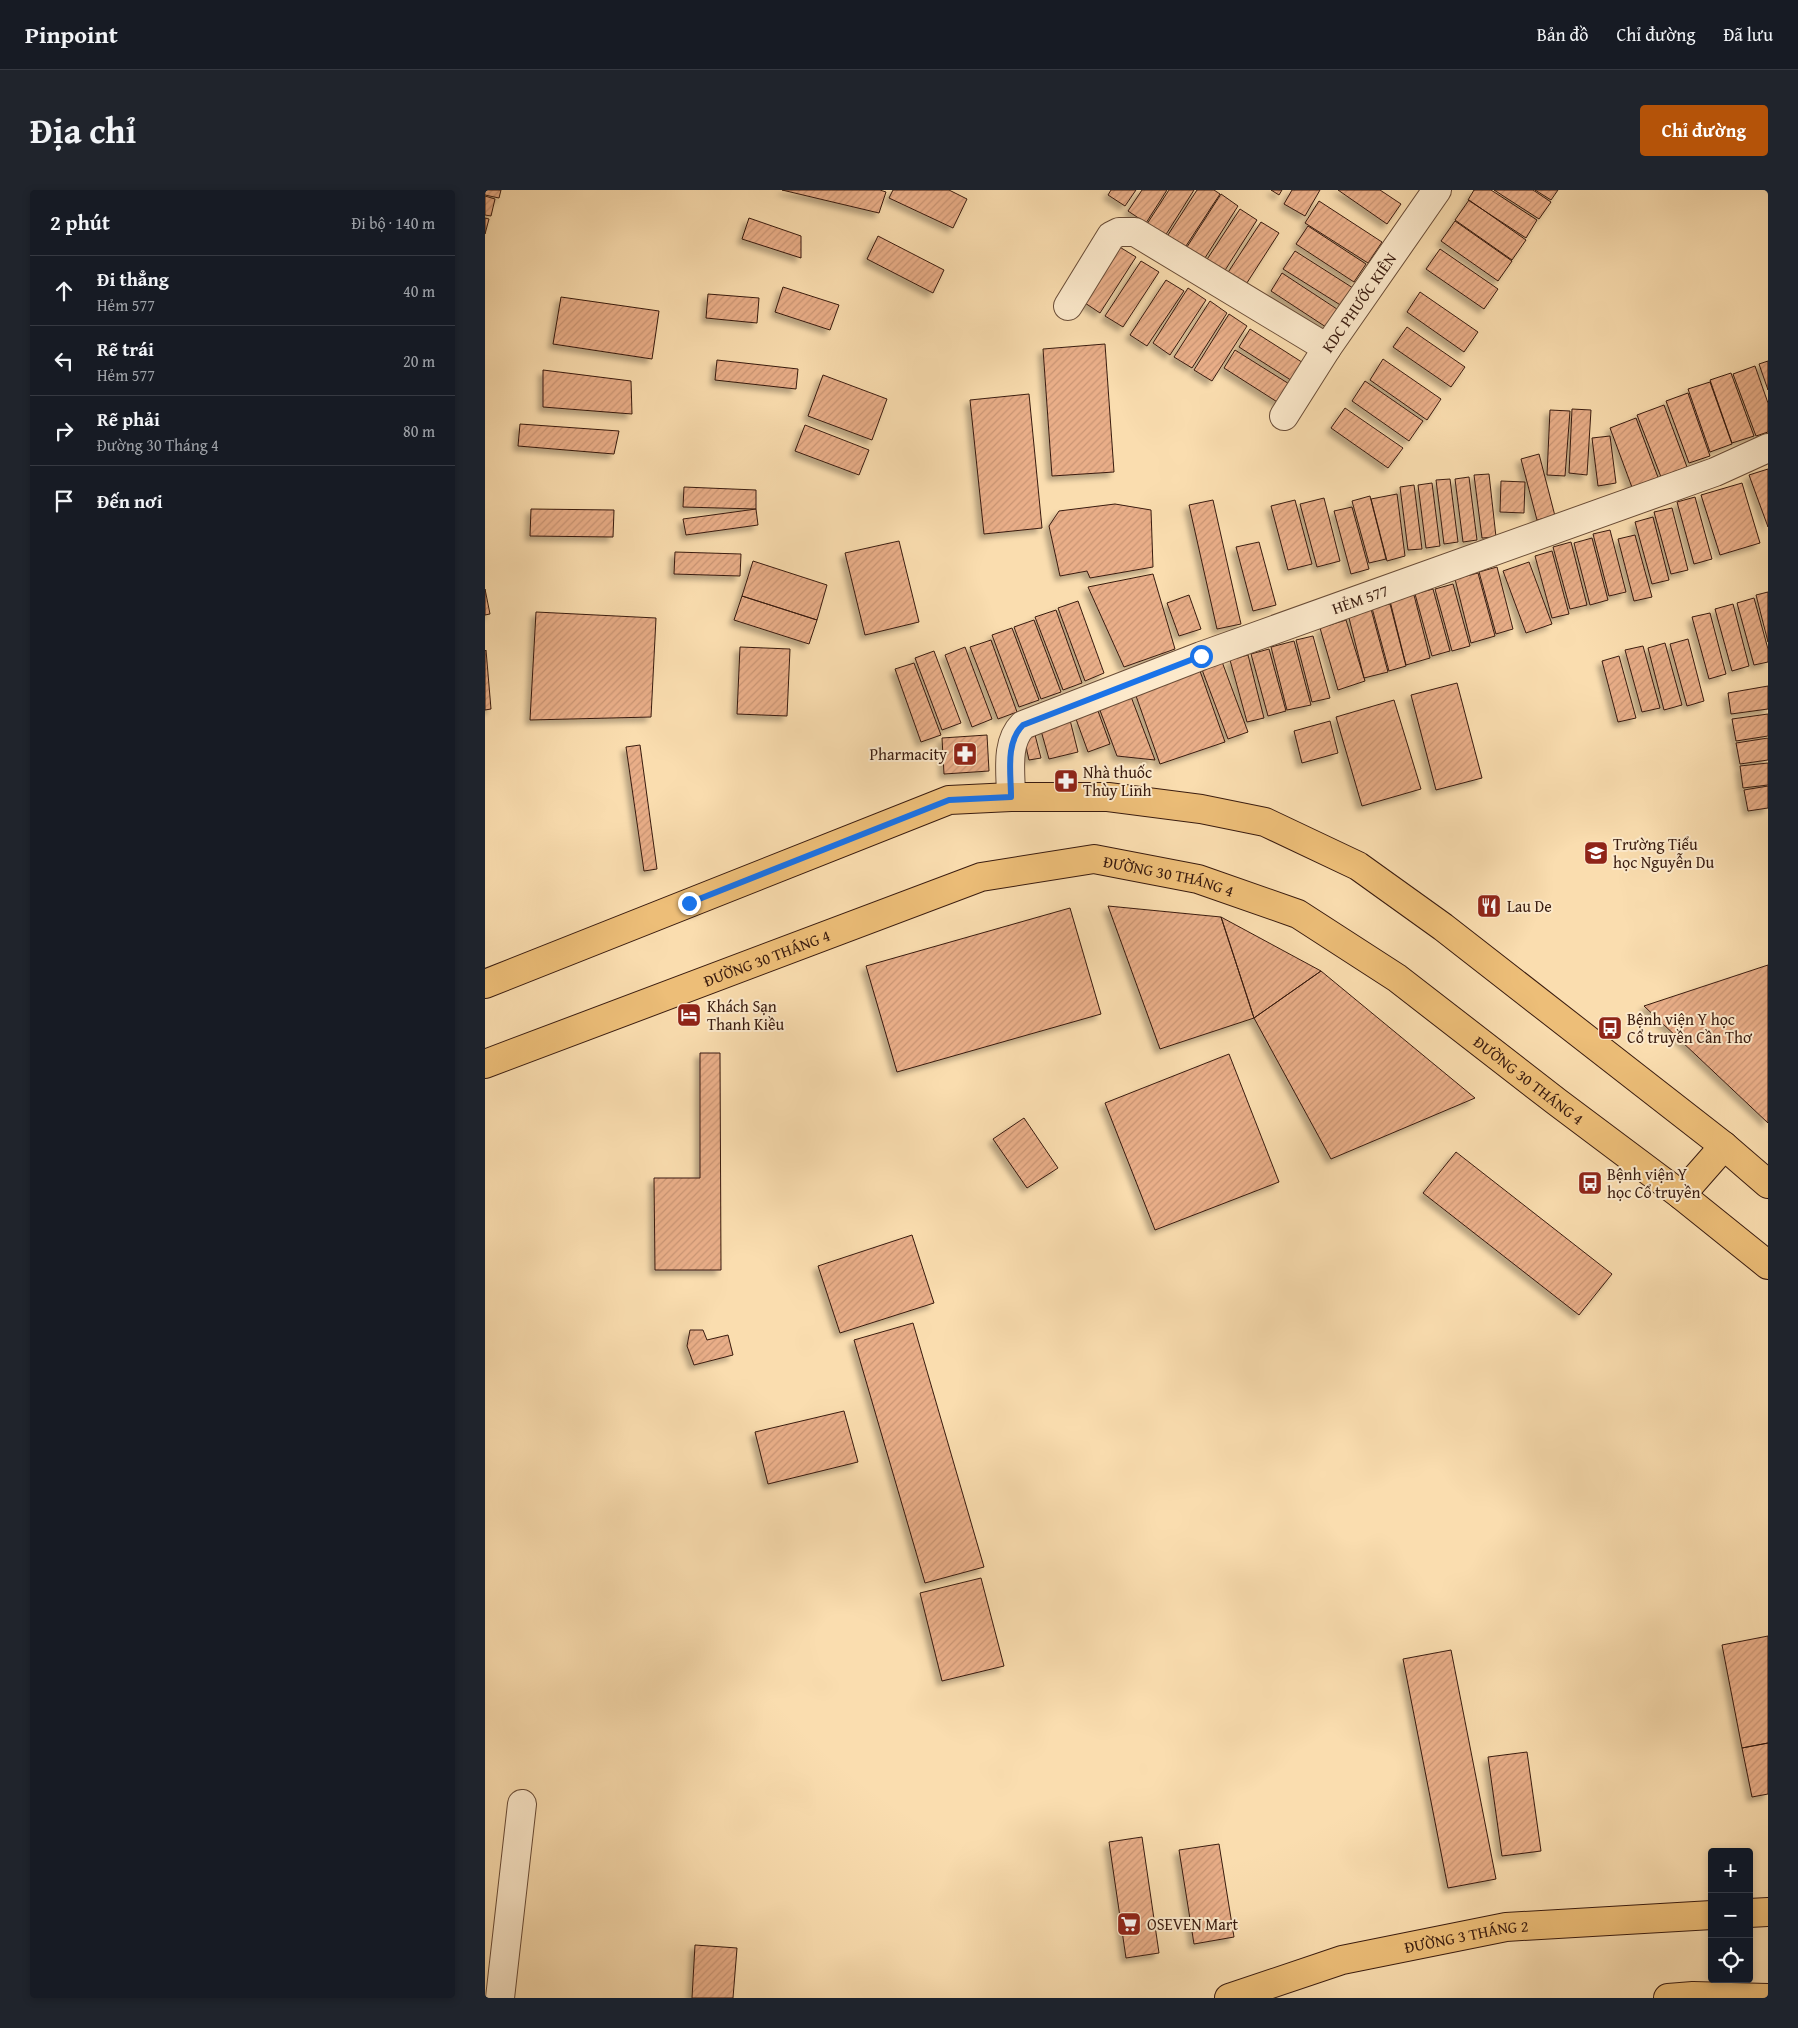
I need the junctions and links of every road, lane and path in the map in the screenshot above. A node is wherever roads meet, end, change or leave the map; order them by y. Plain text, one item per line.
1 (1427, 194) edge
2 (1068, 306) dead end
3 (1327, 348) junction
4 (1284, 416) dead end
5 (1768, 448) edge
6 (1011, 797) junction
7 (485, 984) edge
8 (485, 1064) edge
9 (1724, 1146) junction
10 (1768, 1184) edge
11 (1681, 1194) junction
12 (1768, 1265) edge
13 (522, 1804) dead end
14 (1768, 1912) edge
15 (1753, 1913) edge
16 (1708, 1915) edge
17 (501, 1998) edge
18 (1229, 1998) edge
19 (1668, 1998) edge
20 (1768, 1998) edge

1 - 3 street, KDC PHƯỚC KIÊN
2 - 3 street
3 - 4 street, KDC PHƯỚC KIÊN
5 - 6 street, HẺM 577
6 - 7 main road
6 - 9 main road
8 - 11 main road, ĐƯỜNG 30 THÁNG 4
9 - 10 main road
9 - 11 main road
11 - 12 main road, ĐƯỜNG 30 THÁNG 4
13 - 17 street
14 - 15 main road
16 - 18 main road, ĐƯỜNG 3 THÁNG 2
19 - 20 main road

